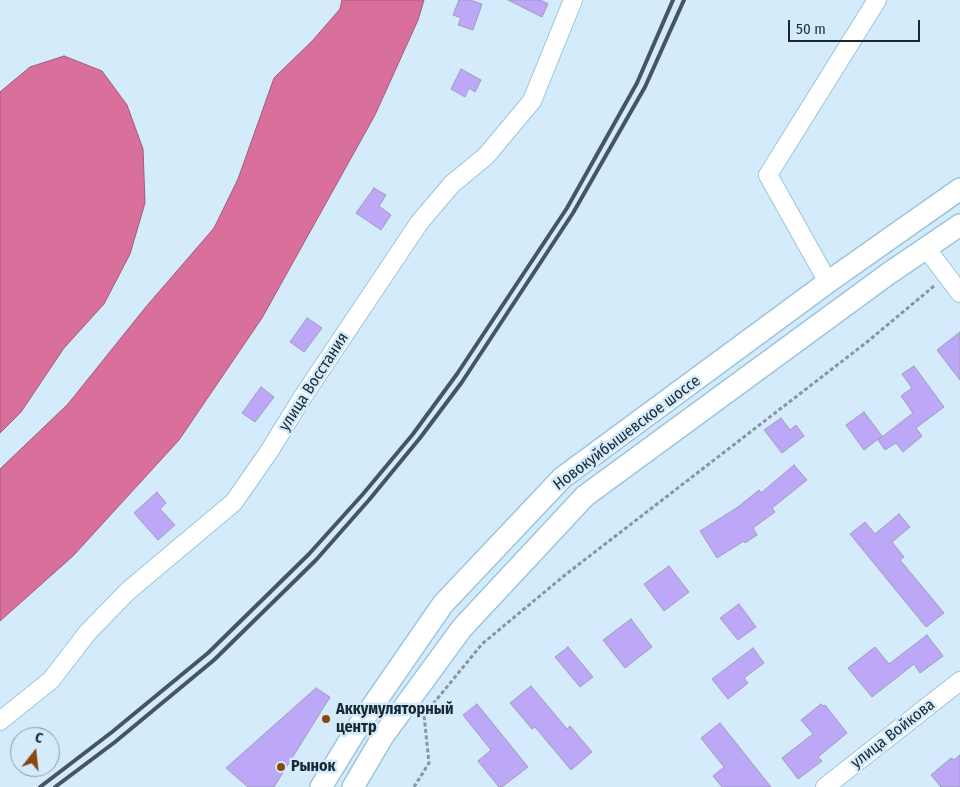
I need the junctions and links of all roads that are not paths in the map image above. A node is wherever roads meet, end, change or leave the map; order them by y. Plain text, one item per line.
1 (573, 0) edge
2 (877, 0) edge
3 (960, 189) edge
4 (960, 224) edge
5 (926, 248) junction
6 (828, 282) junction
7 (960, 293) edge
8 (960, 681) edge
9 (0, 721) edge
10 (321, 787) edge
11 (353, 787) edge
12 (825, 787) edge

1 - 9 street, улица Восстания
2 - 6 street
3 - 6 main road, Новокуйбышевское шоссе
4 - 5 main road, Новокуйбышевское шоссе
5 - 7 street
5 - 11 main road, Новокуйбышевское шоссе
6 - 10 main road, Новокуйбышевское шоссе
8 - 12 street, улица Войкова

